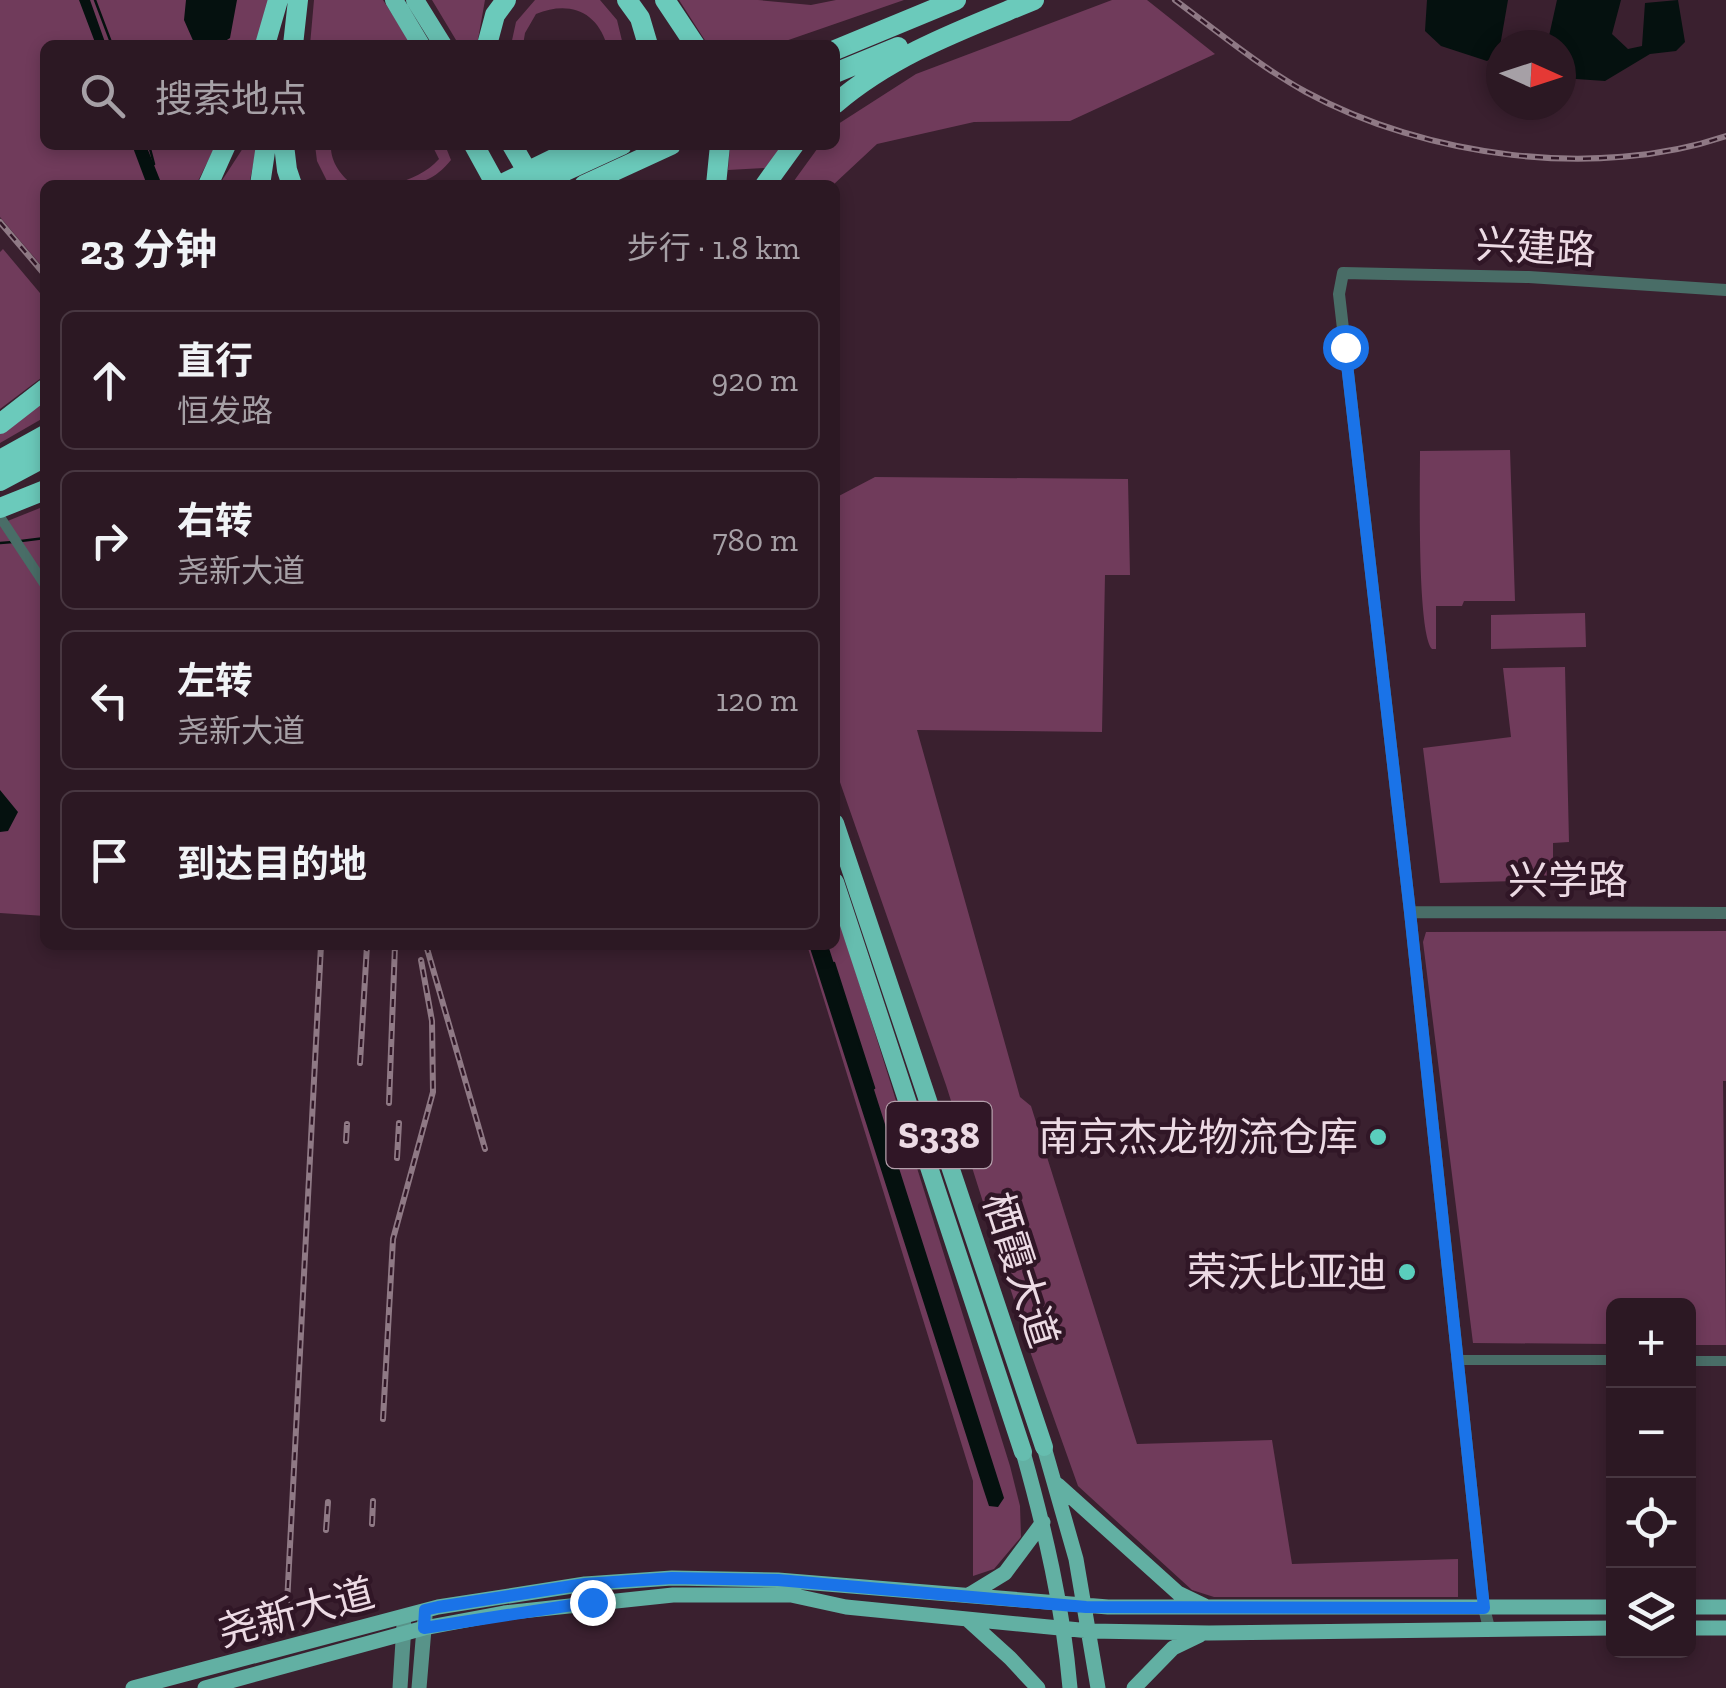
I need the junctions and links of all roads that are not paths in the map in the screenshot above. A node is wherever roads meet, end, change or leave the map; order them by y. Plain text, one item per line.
1 (278, 0) edge
2 (298, 0) edge
3 (394, 0) edge
4 (415, 0) edge
5 (506, 0) edge
6 (627, 0) edge
7 (665, 0) edge
8 (956, 0) edge
9 (1015, 0) edge
10 (1034, 0) edge
11 (266, 40) edge
12 (293, 40) edge
13 (418, 40) edge
14 (440, 40) edge
15 (488, 40) edge
16 (647, 40) edge
17 (692, 40) edge
18 (840, 47) edge
19 (840, 72) edge
20 (840, 100) edge
21 (224, 150) edge
22 (265, 150) edge
23 (284, 150) edge
24 (481, 150) edge
25 (505, 150) edge
26 (515, 150) edge
27 (605, 150) edge
28 (635, 150) edge
29 (720, 150) edge
30 (790, 150) edge
31 (577, 158) edge
32 (210, 180) edge
33 (261, 180) edge
34 (290, 180) edge
35 (497, 180) edge
36 (514, 180) edge
37 (523, 180) edge
38 (532, 180) edge
39 (543, 180) edge
40 (716, 180) edge
41 (768, 180) edge
42 (1726, 290) edge
43 (40, 392) edge
44 (0, 424) edge
45 (40, 438) edge
46 (0, 460) edge
47 (40, 460) edge
48 (0, 481) edge
49 (40, 492) edge
50 (0, 508) edge
51 (0, 517) edge
52 (40, 577) edge
53 (840, 838) edge
54 (840, 897) edge
55 (1410, 912) junction
56 (1726, 913) edge
57 (1457, 1360) junction
58 (1606, 1360) edge
59 (1696, 1361) edge
60 (1726, 1361) edge
61 (1044, 1447) joint
62 (1022, 1452) joint
63 (1056, 1484) junction
64 (1043, 1522) junction
65 (968, 1595) junction
66 (1061, 1605) junction
67 (1086, 1607) junction
68 (1696, 1607) edge
69 (1726, 1607) edge
70 (1209, 1608) junction
71 (1484, 1608) junction
72 (1606, 1608) edge
73 (425, 1610) junction
74 (968, 1620) junction
75 (404, 1624) junction
76 (424, 1628) junction
77 (1489, 1628) junction
78 (1606, 1628) edge
79 (1696, 1628) edge
80 (1726, 1628) edge
81 (1064, 1630) junction
82 (1090, 1630) junction
83 (1209, 1632) junction
84 (132, 1688) edge
85 (205, 1688) edge
86 (400, 1688) edge
87 (418, 1688) edge
88 (1038, 1688) edge
89 (1070, 1688) edge
90 (1098, 1688) edge
91 (1134, 1688) edge

1 - 11 highway
2 - 12 highway
3 - 13 highway
4 - 14 highway
5 - 15 highway
6 - 16 highway
7 - 17 highway
8 - 18 highway
9 - 19 highway
10 - 20 highway
21 - 32 highway
22 - 33 highway
23 - 34 highway
24 - 35 highway
25 - 37 highway
26 - 38 highway
27 - 31 highway
28 - 31 highway
29 - 40 highway
30 - 41 highway
31 - 36 highway
31 - 39 highway
42 - 55 street, 兴建路
43 - 44 highway
45 - 46 highway
47 - 48 highway
49 - 50 highway
51 - 52 street
53 - 61 highway, 栖霞大道 / S338
54 - 62 highway, 栖霞大道 / S338
55 - 56 street, 兴学路
55 - 57 street
57 - 58 street
57 - 71 street
59 - 60 street
61 - 63 main road, 栖霞大道 / S338
62 - 64 main road, 栖霞大道 / S338
63 - 67 main road, 栖霞大道 / S338
63 - 70 main road
64 - 65 main road
64 - 66 main road, 栖霞大道 / S338
65 - 66 main road, 尧新大道
65 - 73 main road, 尧新大道
66 - 67 main road, 尧新大道
66 - 81 main road, 栖霞大道 / S338
67 - 70 main road, 尧新大道
67 - 82 main road, 栖霞大道 / S338
68 - 69 main road
70 - 71 main road, 尧新大道
71 - 72 main road, 尧新大道
71 - 77 street
73 - 75 main road, 尧新大道
73 - 76 main road
74 - 76 main road, 尧新大道
74 - 81 main road, 尧新大道
74 - 88 main road
75 - 76 main road, 尧新大道
75 - 84 main road, 尧新大道
75 - 85 main road, 尧新大道
75 - 86 main road
76 - 87 main road
77 - 78 main road, 尧新大道
77 - 83 main road, 尧新大道
79 - 80 main road
81 - 82 main road, 尧新大道
81 - 89 main road, 栖霞大道 / S338
82 - 83 main road, 尧新大道
82 - 90 main road, 栖霞大道 / S338
83 - 91 main road

